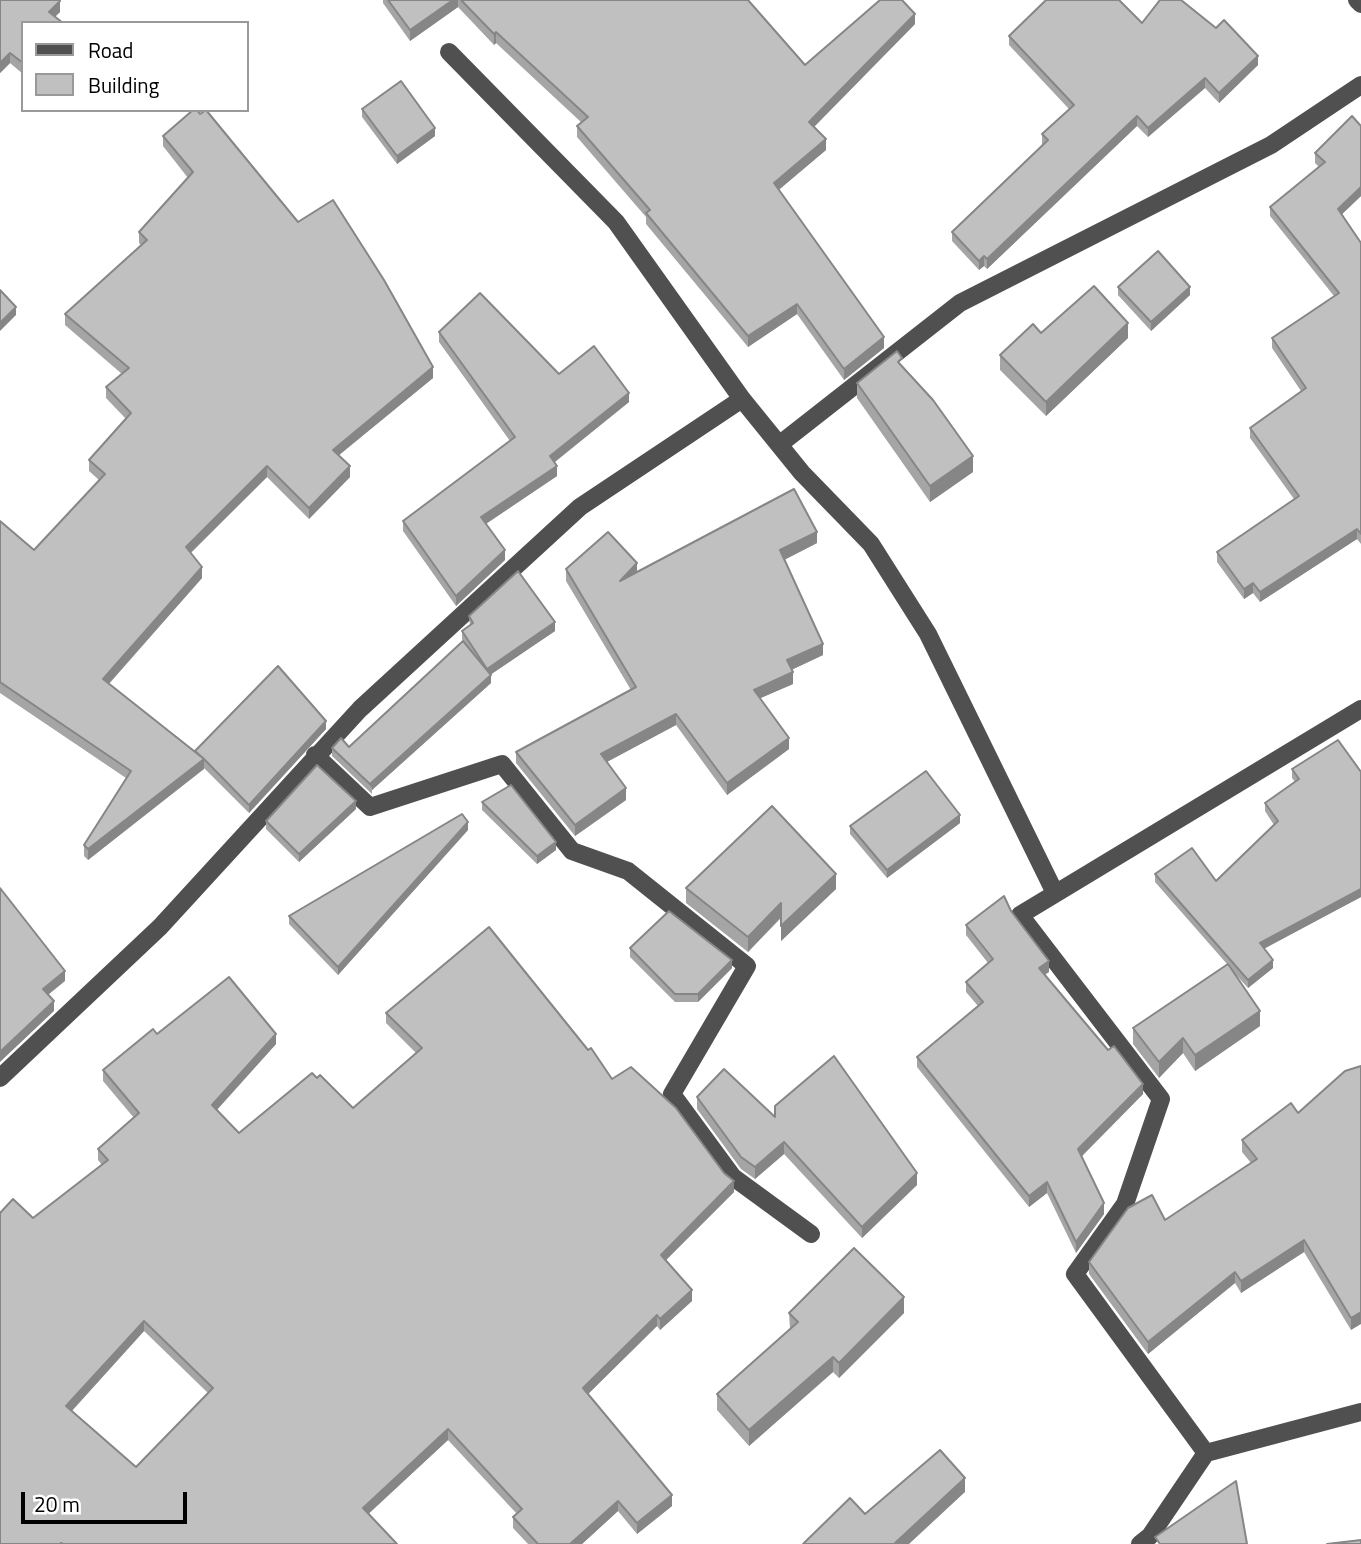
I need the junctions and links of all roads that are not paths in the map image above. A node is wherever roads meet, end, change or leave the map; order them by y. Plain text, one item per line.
1 (1357, 0) edge
2 (1361, 4) edge
3 (449, 52) dead end
4 (1361, 85) edge
5 (742, 399) junction
6 (780, 444) junction
7 (1361, 709) edge
8 (315, 755) junction
9 (1055, 893) junction
10 (0, 1078) edge
11 (811, 1234) dead end
12 (1361, 1412) edge
13 (1206, 1453) junction
14 (1140, 1544) edge

1 - 2 street
3 - 5 street
4 - 6 street
5 - 6 street
5 - 8 street
6 - 9 street
7 - 9 street
8 - 10 street
8 - 11 street
9 - 13 street
12 - 13 street
13 - 14 street

